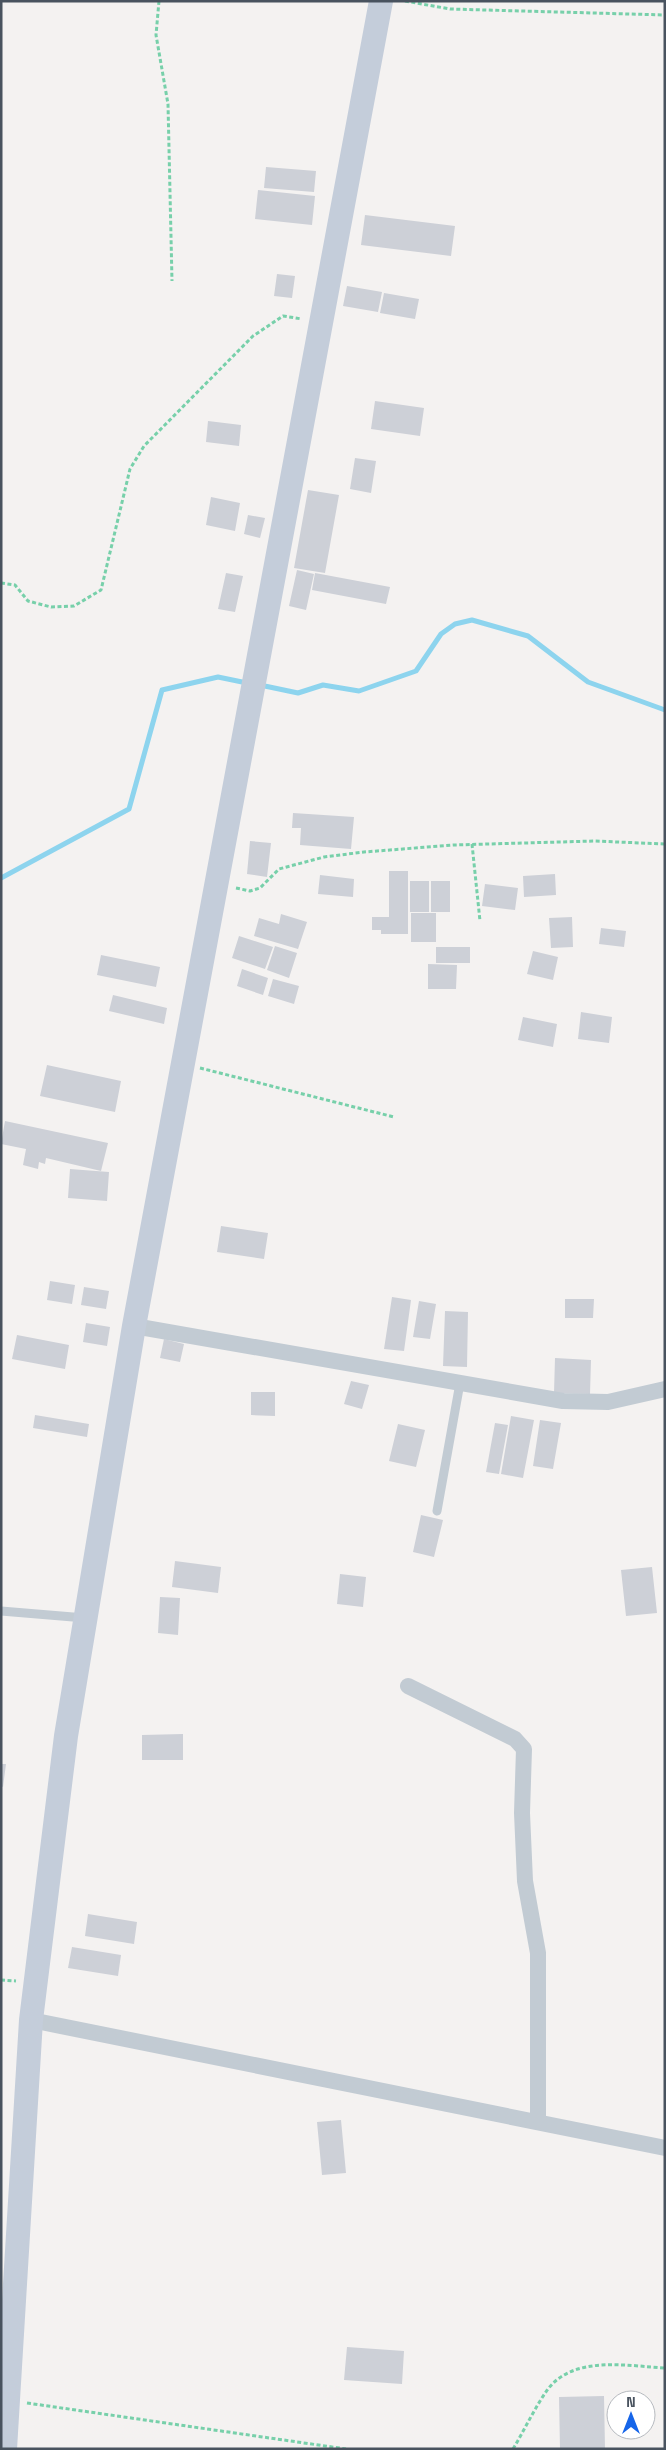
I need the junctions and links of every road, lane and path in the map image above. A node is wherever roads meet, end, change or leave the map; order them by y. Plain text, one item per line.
1 (158, 1) edge
2 (381, 1) edge
3 (405, 1) edge
4 (665, 15) edge
5 (172, 281) dead end
6 (323, 321) junction
7 (1, 583) edge
8 (472, 844) junction
9 (665, 844) edge
10 (215, 884) junction
11 (480, 921) dead end
12 (183, 1064) junction
13 (394, 1117) dead end
14 (134, 1326) junction
15 (460, 1383) junction
16 (665, 1389) edge
17 (437, 1511) dead end
18 (1, 1611) edge
19 (85, 1618) junction
20 (408, 1686) dead end
21 (31, 2020) junction
22 (538, 2122) junction
23 (665, 2148) edge
24 (665, 2368) edge
25 (8, 2400) junction
26 (5, 2449) edge
27 (346, 2449) edge
28 (513, 2449) edge

1 - 5 path
2 - 6 street
3 - 4 path
6 - 7 path
6 - 10 street
8 - 9 path
8 - 10 path
8 - 11 path
10 - 12 street
12 - 13 path
12 - 14 street
14 - 15 street
14 - 19 street
15 - 16 street
15 - 17 lane
18 - 19 lane
19 - 21 street
20 - 22 street
21 - 22 street
21 - 25 street
22 - 23 street
24 - 28 path
25 - 26 street
25 - 27 path

